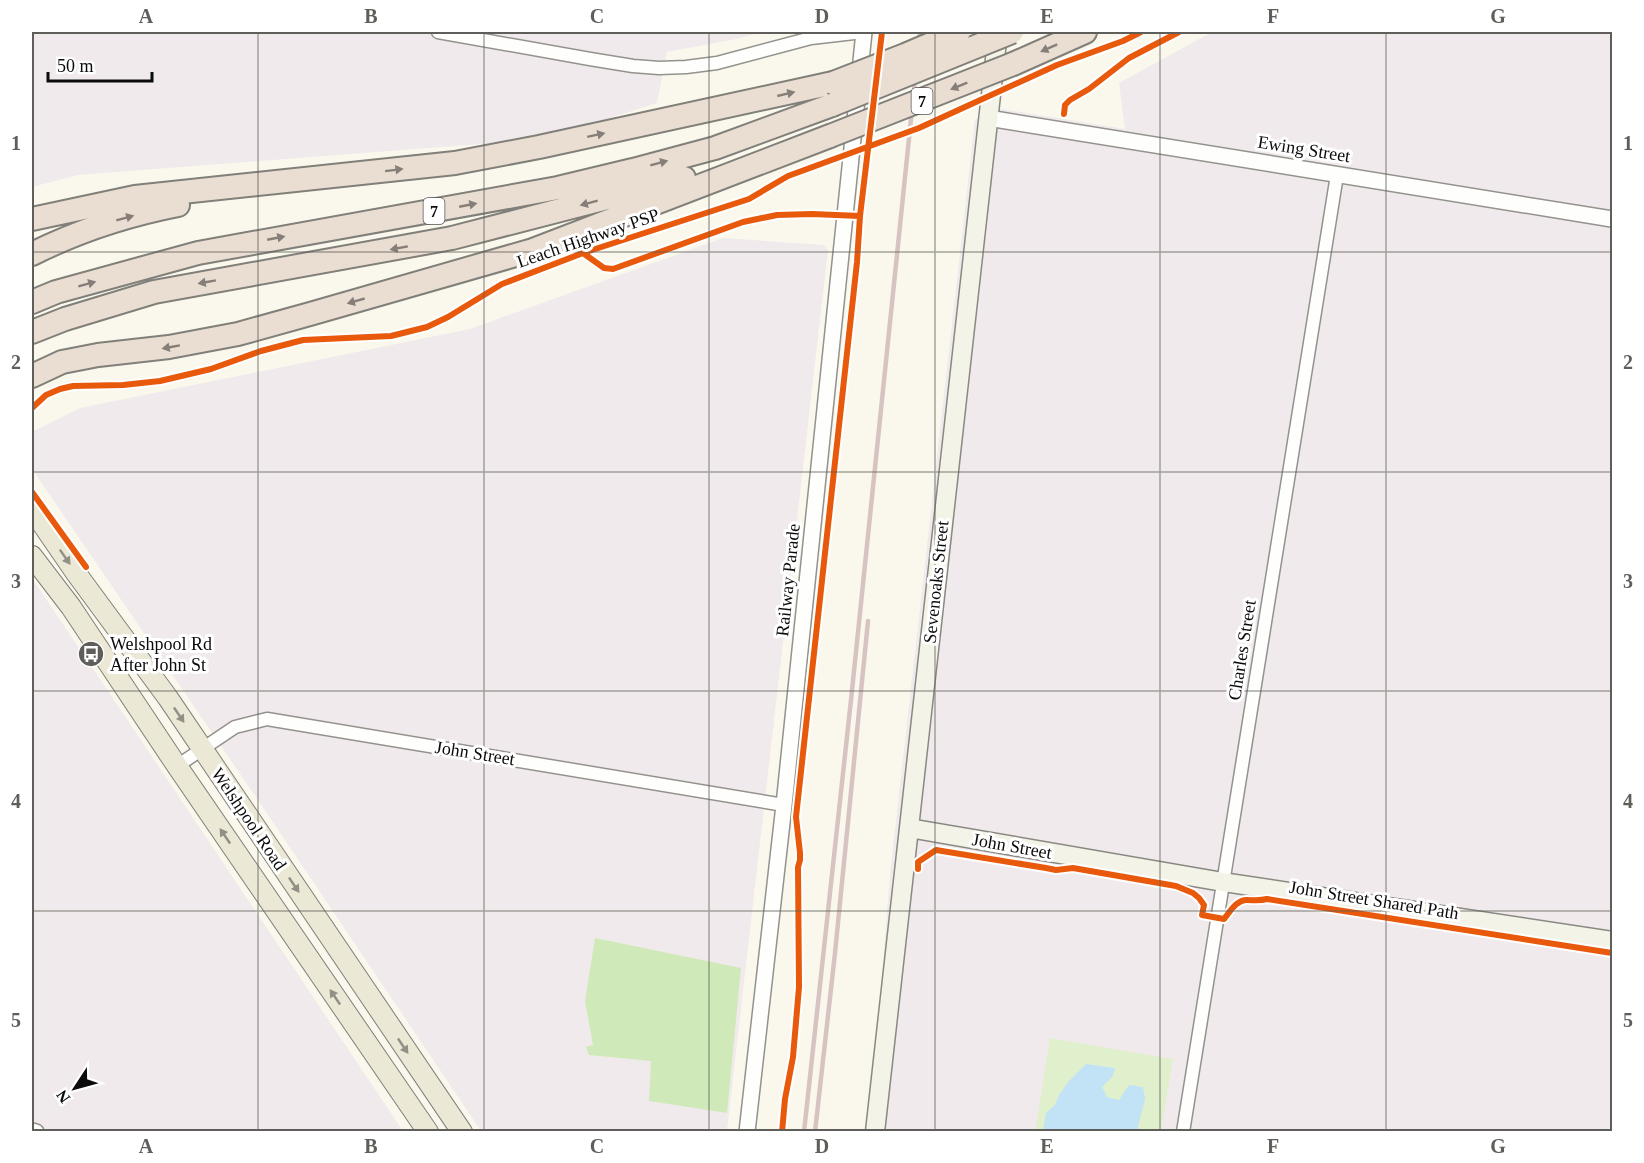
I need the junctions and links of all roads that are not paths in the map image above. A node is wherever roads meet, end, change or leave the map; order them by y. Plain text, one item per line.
1 (438, 32) edge
2 (864, 32) edge
3 (959, 32) edge
4 (998, 32) edge
5 (1012, 32) edge
6 (1085, 32) edge
7 (833, 94) junction
8 (988, 118) junction
9 (788, 151) junction
10 (1338, 175) junction
11 (336, 177) junction
12 (32, 219) edge
13 (1612, 219) edge
14 (32, 254) edge
15 (32, 303) edge
16 (32, 332) edge
17 (32, 376) edge
18 (32, 509) edge
19 (32, 556) edge
20 (202, 749) junction
21 (177, 766) junction
22 (784, 805) junction
23 (909, 828) junction
24 (1223, 882) junction
25 (1612, 941) edge
26 (32, 1131) edge
27 (36, 1131) edge
28 (428, 1131) edge
29 (462, 1131) edge
30 (747, 1131) edge
31 (875, 1131) edge
32 (1183, 1131) edge

1 - 2 street
2 - 22 street, Railway Parade
3 - 7 highway, bridge
4 - 8 main road, Sevenoaks Street
5 - 7 highway, 7, bridge
6 -> 9 highway, 7, bridge
11 -> 7 highway
15 -> 7 highway, 7
8 - 10 street, Ewing Street
8 - 23 main road, Sevenoaks Street
9 -> 16 highway, 7
9 -> 17 highway, 7
10 - 13 street, Ewing Street
10 - 24 street, Charles Street
11 - 12 highway
14 -> 11 highway
18 -> 20 main road, Welshpool Road
19 - 21 main road, Welshpool Road
20 - 21 street, John Street
20 - 22 street, John Street
20 -> 29 main road, Welshpool Road
28 -> 21 main road, Welshpool Road
22 - 30 street, Railway Parade
23 - 24 main road, John Street
23 - 31 main road, Sevenoaks Street
24 - 25 main road, John Street
24 - 32 street, Charles Street
26 - 27 street

